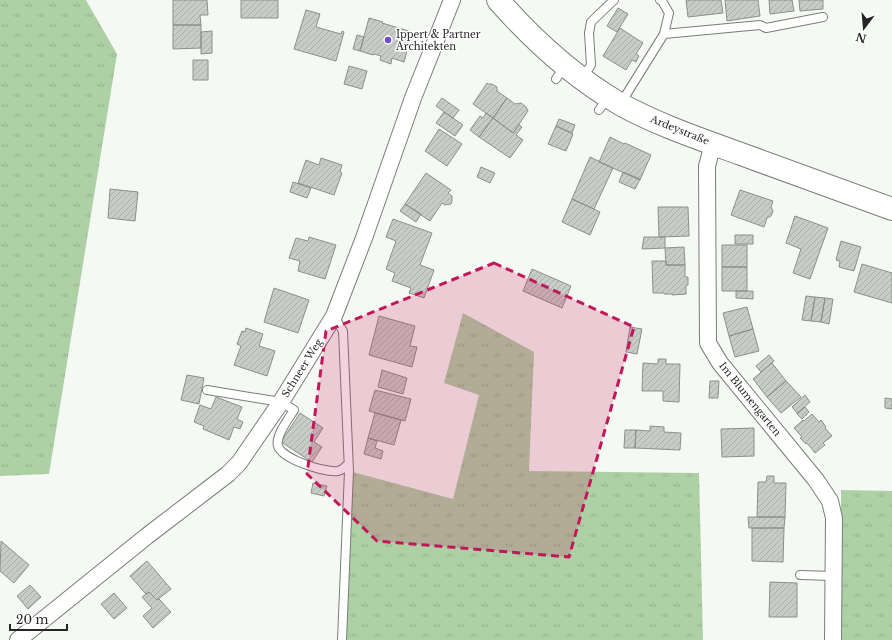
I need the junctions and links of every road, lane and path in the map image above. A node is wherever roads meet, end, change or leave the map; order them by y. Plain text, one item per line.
1 (452, 0) edge
2 (498, 0) edge
3 (614, 0) edge
4 (660, 0) edge
5 (823, 17) dead end
6 (664, 34) junction
7 (568, 74) junction
8 (609, 103) junction
9 (713, 144) junction
10 (892, 209) edge
11 (334, 316) junction
12 (207, 390) dead end
13 (282, 402) junction
14 (348, 464) junction
15 (800, 575) dead end
16 (834, 576) junction
17 (18, 640) edge
18 (342, 640) edge
19 (833, 640) edge

1 - 11 street, Schneer Weg
2 - 7 main road, Ardeystraße
3 - 7 lane
4 - 6 lane
5 - 6 lane
6 - 8 lane
7 - 8 main road, Ardeystraße
8 - 9 main road, Ardeystraße
9 - 10 main road, Ardeystraße
9 - 16 street, Im Blumengarten
11 - 13 street, Schneer Weg
11 - 14 lane
12 - 13 lane
13 - 14 lane
13 - 17 street, Schneer Weg
14 - 18 lane
15 - 16 lane
16 - 19 street, Im Blumengarten

